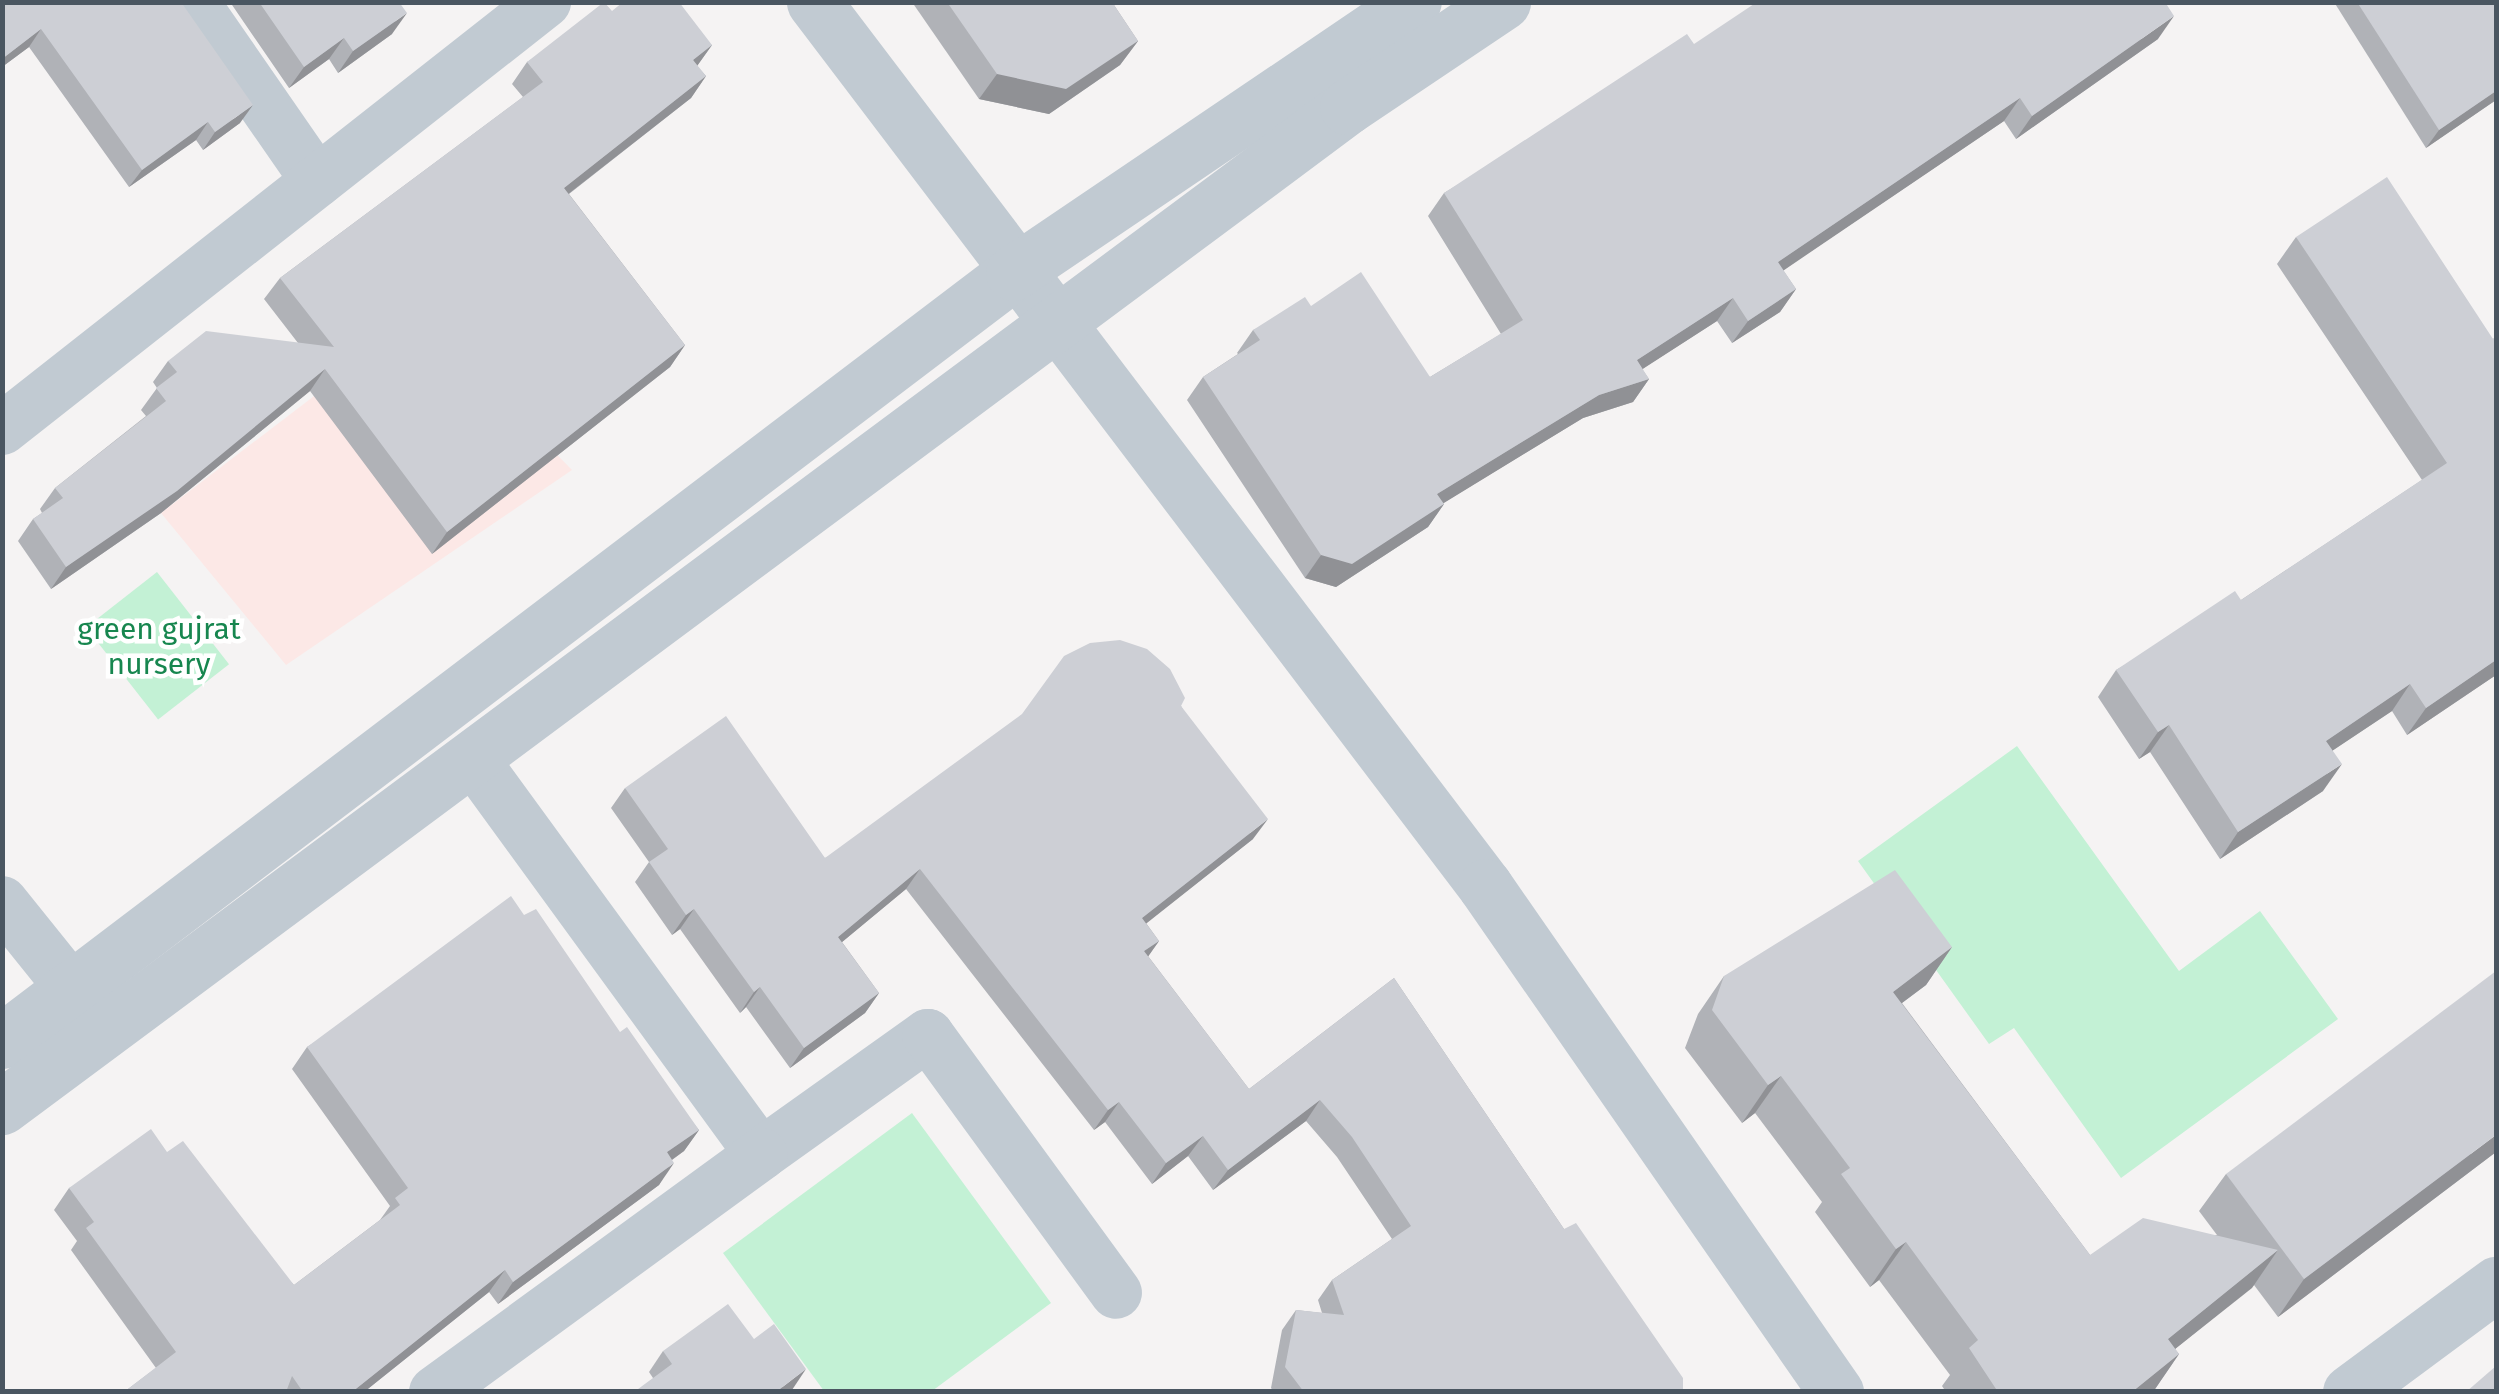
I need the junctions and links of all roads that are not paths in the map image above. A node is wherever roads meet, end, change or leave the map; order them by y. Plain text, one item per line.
1 (193, 2) edge
2 (545, 2) edge
3 (814, 2) edge
4 (1414, 2) edge
5 (1503, 2) edge
6 (317, 181) junction
7 (1014, 273) junction
8 (1052, 325) junction
9 (2, 429) edge
10 (472, 758) junction
11 (2, 902) edge
12 (72, 989) junction
13 (2, 1041) edge
14 (2, 1107) edge
15 (761, 1154) junction
16 (2496, 1284) edge
17 (1116, 1292) dead end
18 (435, 1392) edge
19 (1836, 1392) edge
20 (2350, 1392) edge

1 - 6 street
2 - 6 street
3 - 7 street
4 - 7 street
5 - 8 street
6 - 9 street
7 - 8 street
7 - 12 street
8 - 10 street
8 - 19 street
10 - 14 street
10 - 15 street
11 - 12 street
12 - 13 street
15 - 17 street
15 - 18 street
16 - 20 street

